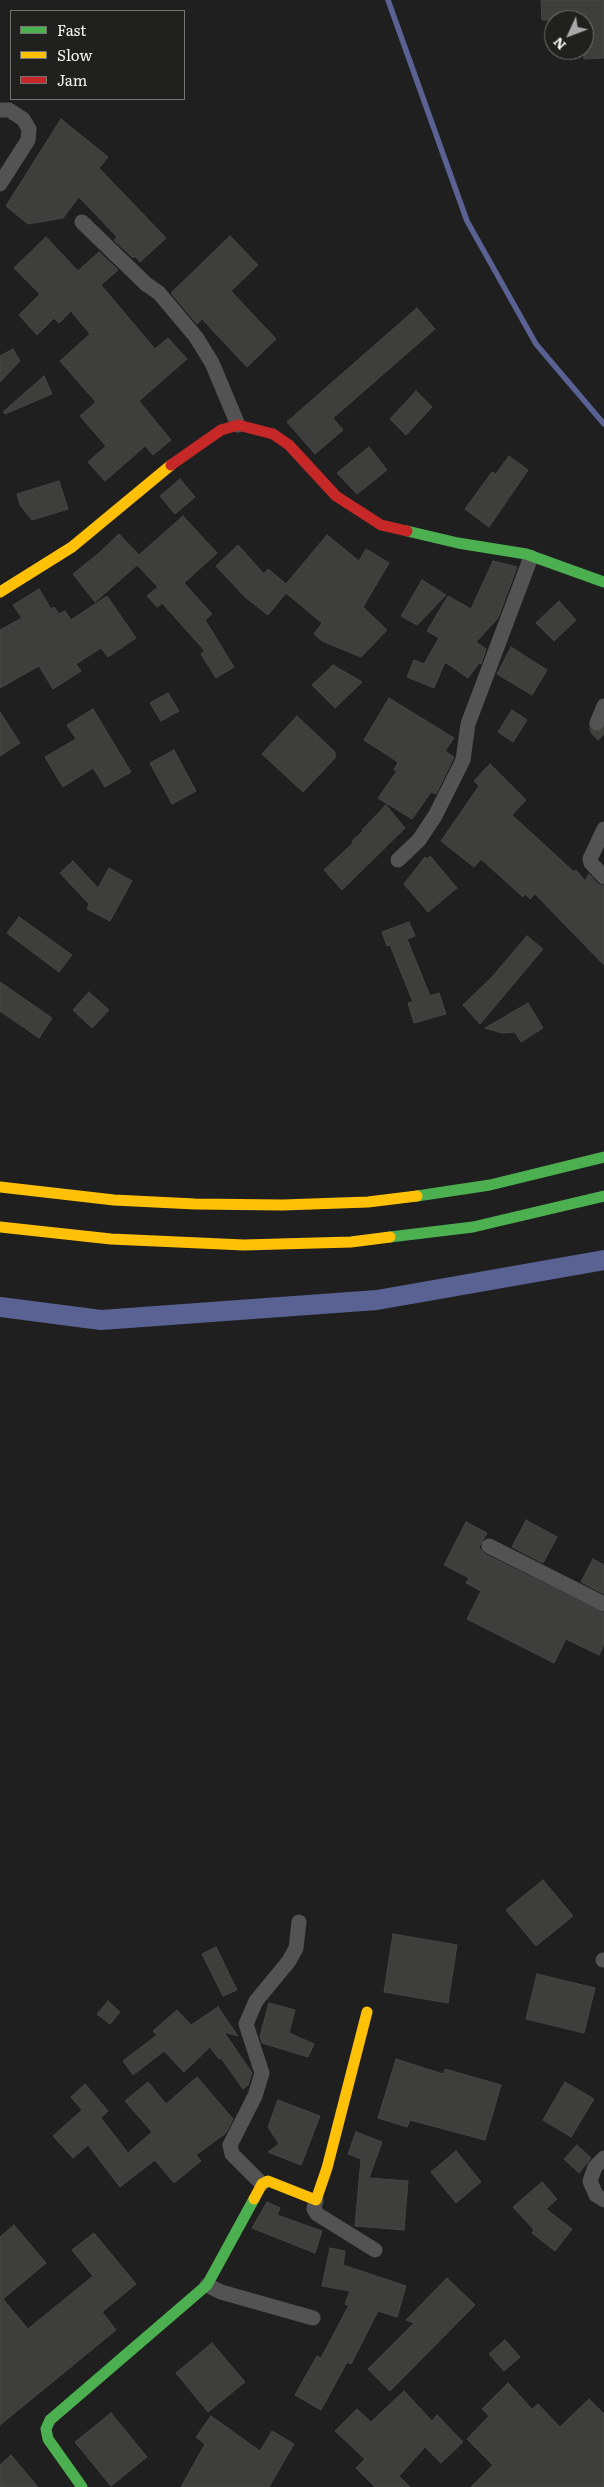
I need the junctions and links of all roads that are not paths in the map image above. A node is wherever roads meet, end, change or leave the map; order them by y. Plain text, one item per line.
1 (0, 110) edge
2 (0, 184) edge
3 (82, 222) dead end
4 (238, 425) junction
5 (531, 557) junction
6 (604, 582) edge
7 (0, 592) edge
8 (604, 706) edge
9 (597, 724) dead end
10 (604, 830) edge
11 (398, 860) dead end
12 (604, 877) edge
13 (604, 1157) edge
14 (0, 1188) edge
15 (604, 1196) edge
16 (0, 1227) edge
17 (489, 1546) dead end
18 (604, 1604) edge
19 (299, 1922) dead end
20 (367, 2012) dead end
21 (604, 2158) edge
22 (262, 2184) junction
23 (316, 2200) junction
24 (604, 2200) edge
25 (375, 2250) dead end
26 (207, 2285) junction
27 (313, 2318) dead end
28 (82, 2487) edge

1 - 2 street
3 - 4 street
4 - 5 main road
4 - 7 main road
5 - 6 main road
5 - 11 street
8 - 9 street
10 - 12 street
13 - 14 main road
15 - 16 main road
17 - 18 street
19 - 22 street
20 - 23 main road
21 - 24 street
22 - 23 main road
22 - 26 main road
23 - 25 street
26 - 27 street
26 - 28 main road

